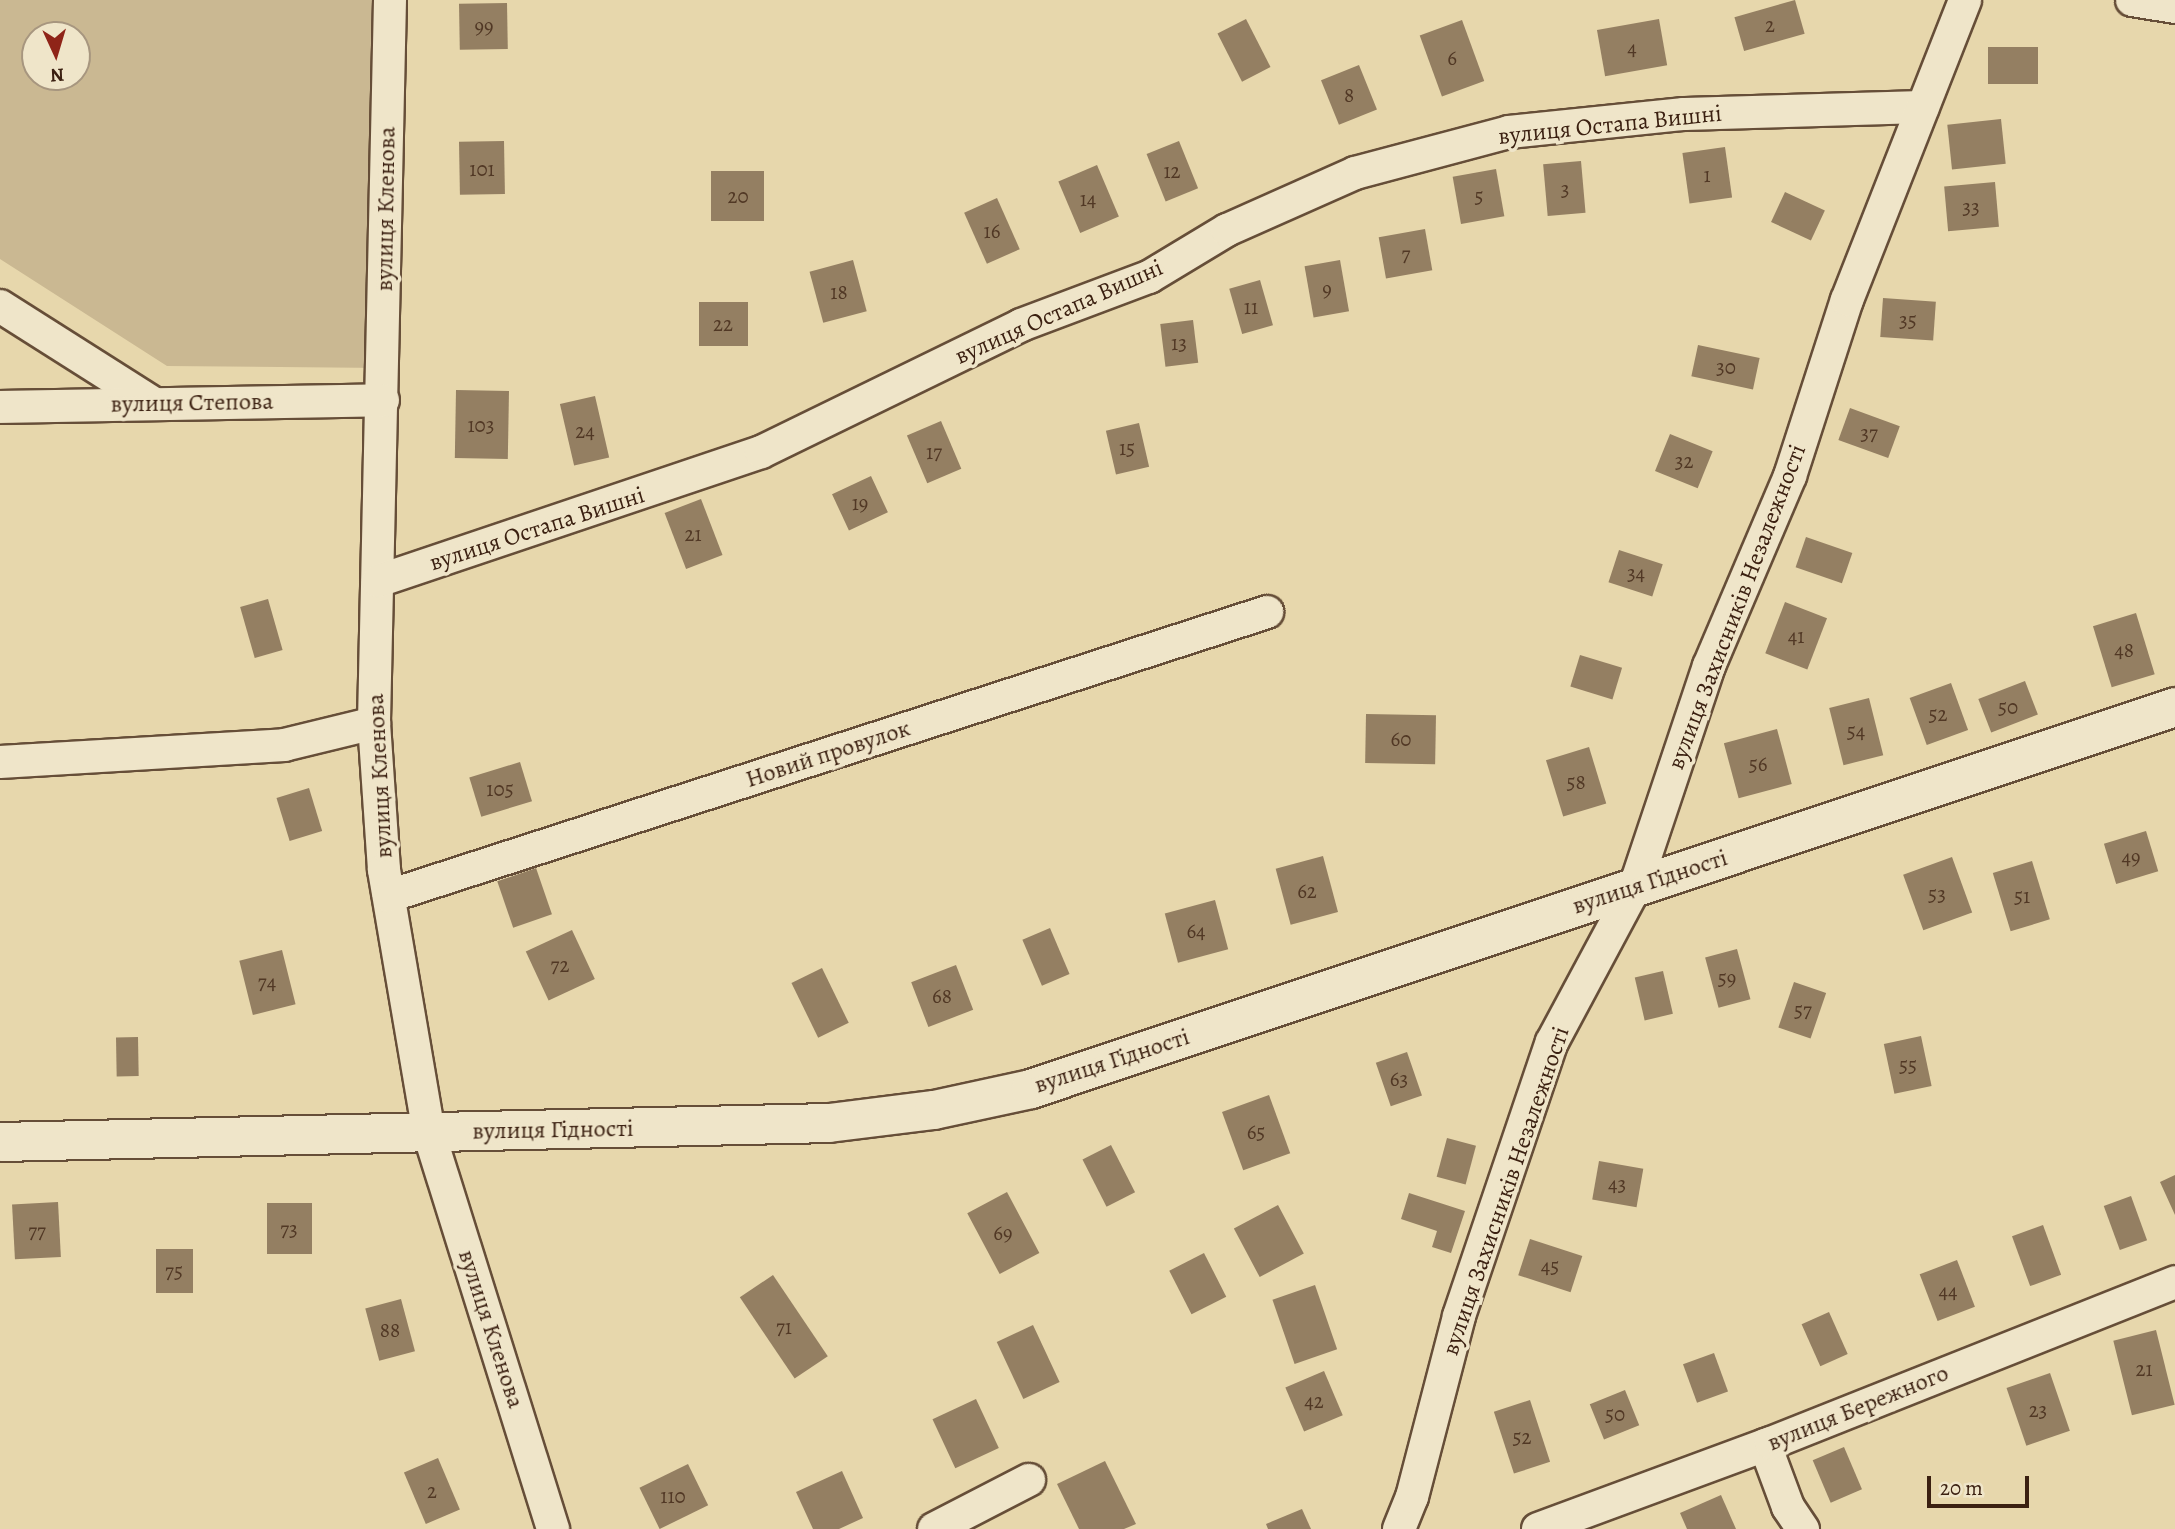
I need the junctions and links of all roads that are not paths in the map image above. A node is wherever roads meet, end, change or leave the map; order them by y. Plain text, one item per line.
1 (390, 0) edge
2 (1965, 0) edge
3 (2132, 0) edge
4 (2175, 7) edge
5 (1923, 107) junction
6 (0, 306) edge
7 (383, 400) junction
8 (153, 403) junction
9 (0, 407) edge
10 (379, 581) junction
11 (1267, 612) dead end
12 (2175, 707) edge
13 (374, 723) junction
14 (0, 761) edge
15 (1635, 887) junction
16 (388, 896) junction
17 (429, 1133) junction
18 (0, 1142) edge
19 (2175, 1282) edge
20 (1765, 1446) junction
21 (1029, 1480) dead end
22 (544, 1524) edge
23 (934, 1529) edge
24 (1409, 1529) edge
25 (1538, 1529) edge
26 (1803, 1529) edge

1 - 7 street, вулиця Кленова
2 - 5 street, вулиця Захисників Незалежності
3 - 4 street
5 - 10 street, вулиця Остапа Вишні
5 - 15 street, вулиця Захисників Незалежності
6 - 8 street
7 - 8 street, вулиця Степова
7 - 10 street, вулиця Кленова
8 - 9 street, вулиця Степова
10 - 13 street, вулиця Кленова
11 - 16 street, Новий провулок
12 - 15 street, вулиця Гідності
13 - 14 street
13 - 16 street, вулиця Кленова
15 - 17 street, вулиця Гідності
15 - 24 street, вулиця Захисників Незалежності
16 - 17 street, вулиця Кленова
17 - 18 street, вулиця Гідності
17 - 22 street, вулиця Кленова
19 - 20 street, вулиця Бережного
20 - 25 street, вулиця Бережного
20 - 26 street
21 - 23 street

